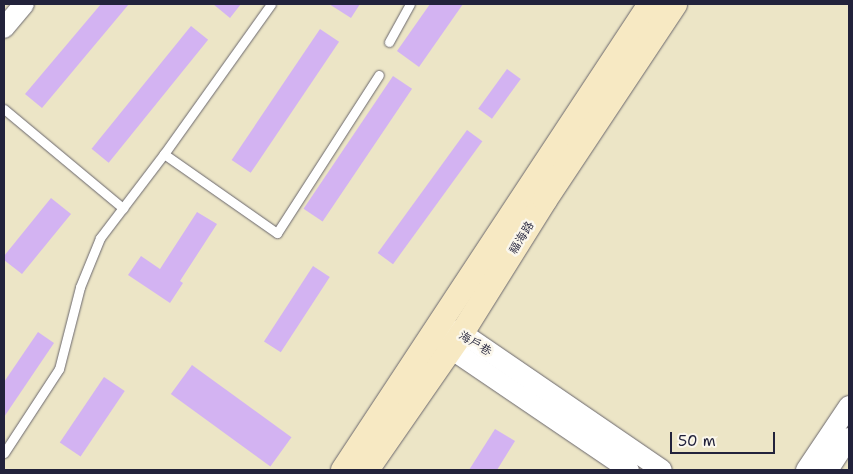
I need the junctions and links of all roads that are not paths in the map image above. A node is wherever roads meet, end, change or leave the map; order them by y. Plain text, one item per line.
1 (24, 4) edge
2 (271, 4) edge
3 (410, 4) edge
4 (650, 4) edge
5 (674, 4) edge
6 (4, 28) edge
7 (389, 42) dead end
8 (379, 76) dead end
9 (4, 109) edge
10 (164, 154) junction
11 (123, 208) junction
12 (436, 326) junction
13 (456, 341) junction
14 (849, 406) edge
15 (849, 438) edge
16 (4, 453) edge
17 (343, 470) edge
18 (367, 470) edge
19 (629, 470) edge
20 (662, 470) edge
21 (806, 470) edge
22 (828, 470) edge

1 - 6 street
2 - 10 lane
3 - 7 lane
4 - 12 main road, 福海路
5 - 13 main road, 福海路
8 - 10 lane
9 - 11 lane
10 - 11 lane
11 - 16 lane
12 - 13 street, 海户巷
12 - 17 main road, 福海路
13 - 18 main road, 福海路
13 - 19 street, 海户巷
13 - 20 street, 海户巷
14 - 21 street
15 - 22 street

